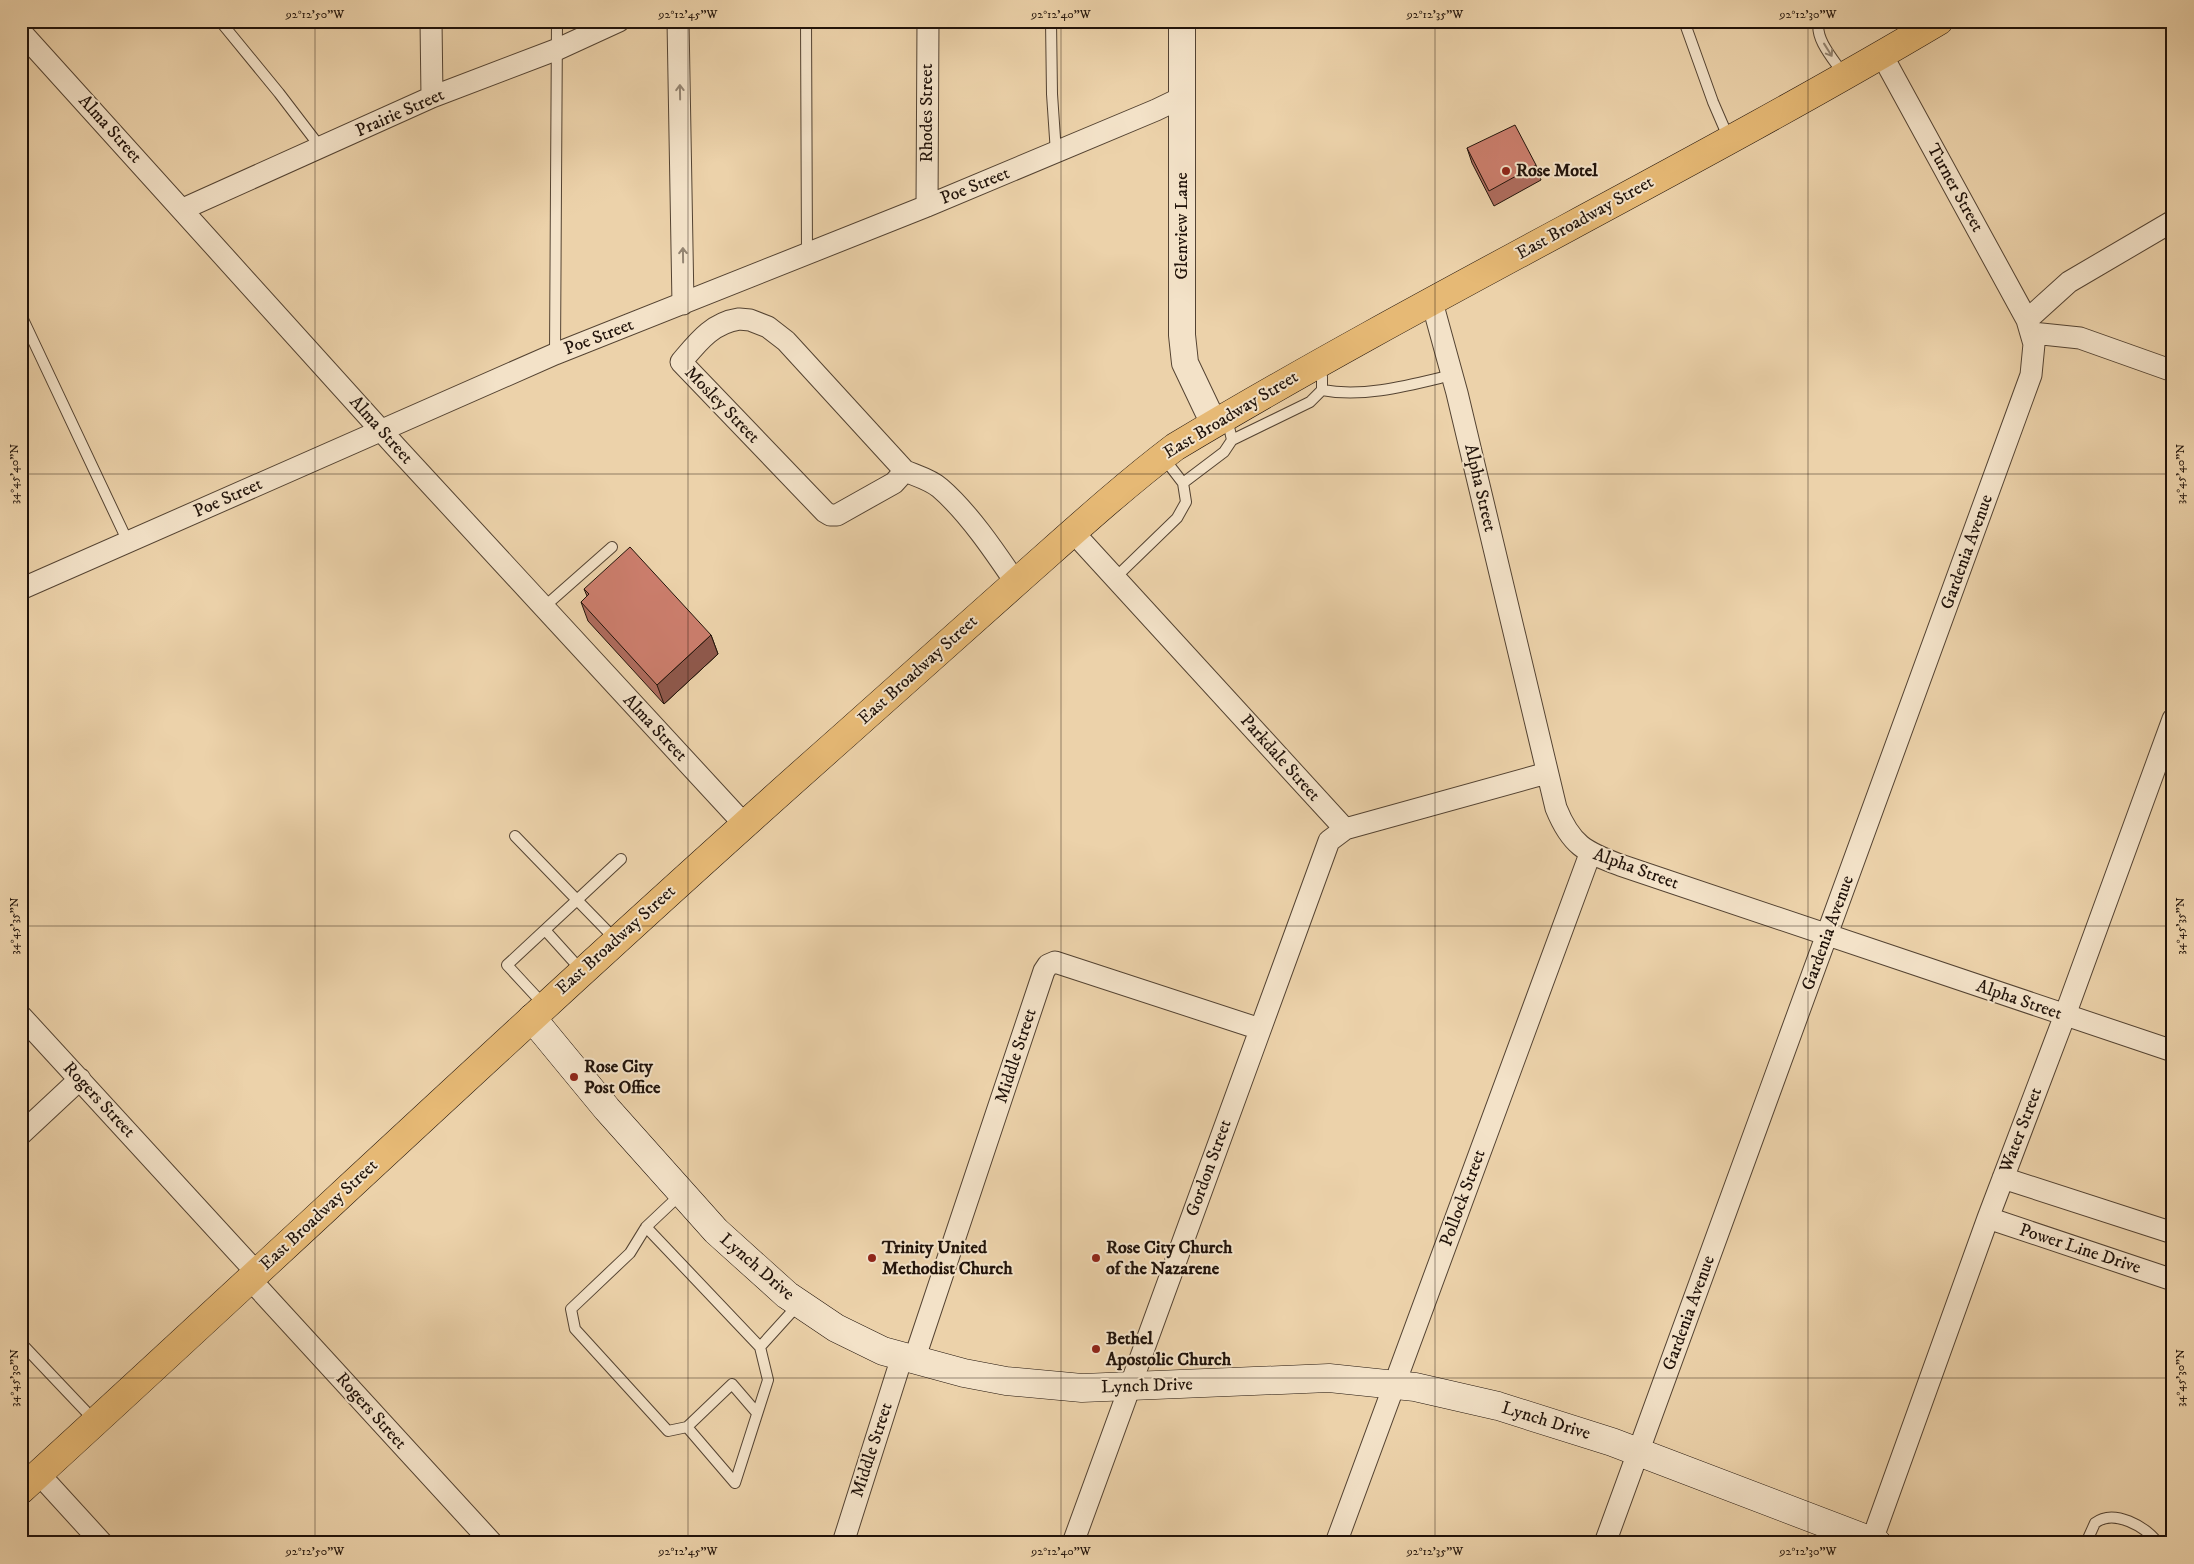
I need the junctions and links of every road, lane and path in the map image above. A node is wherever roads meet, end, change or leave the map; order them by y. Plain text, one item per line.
1 (220, 21) edge
2 (430, 21) edge
3 (557, 21) edge
4 (619, 21) edge
5 (678, 21) edge
6 (806, 21) edge
7 (928, 21) edge
8 (1051, 21) edge
9 (1182, 21) edge
10 (1684, 21) edge
11 (1819, 21) edge
12 (1939, 21) edge
13 (21, 32) edge
14 (558, 49) junction
15 (1882, 55) junction
16 (1844, 76) junction
17 (432, 98) junction
18 (1182, 98) junction
19 (1730, 140) junction
20 (321, 148) junction
21 (1056, 153) junction
22 (927, 206) junction
23 (183, 210) junction
24 (2173, 221) edge
25 (807, 254) junction
26 (1432, 302) junction
27 (684, 304) junction
28 (21, 315) edge
29 (2030, 326) junction
30 (555, 354) junction
31 (2173, 371) edge
32 (1452, 375) junction
33 (1319, 377) junction
34 (1224, 427) junction
35 (381, 429) junction
36 (1162, 457) junction
37 (906, 471) junction
38 (1183, 483) junction
39 (1073, 532) junction
40 (128, 542) junction
41 (612, 547) dead end
42 (1115, 578) junction
43 (1016, 583) junction
44 (21, 589) edge
45 (544, 607) junction
46 (2173, 719) edge
47 (1547, 773) junction
48 (744, 824) junction
49 (1345, 829) junction
50 (515, 836) dead end
51 (1590, 854) junction
52 (621, 859) dead end
53 (576, 900) junction
54 (545, 930) junction
55 (1827, 935) junction
56 (616, 940) junction
57 (582, 971) junction
58 (538, 1012) junction
59 (2065, 1015) junction
60 (21, 1016) edge
61 (1260, 1029) junction
62 (2173, 1051) edge
63 (80, 1079) junction
64 (21, 1134) edge
65 (2003, 1178) junction
66 (681, 1193) junction
67 (1988, 1218) junction
68 (646, 1227) junction
69 (2173, 1233) edge
70 (254, 1276) junction
71 (2173, 1280) edge
72 (799, 1304) junction
73 (21, 1342) edge
74 (760, 1347) junction
75 (908, 1358) junction
76 (1395, 1383) junction
77 (1129, 1387) junction
78 (757, 1413) junction
79 (96, 1422) junction
80 (687, 1427) junction
81 (1638, 1452) junction
82 (30, 1482) edge
83 (1873, 1542) edge
84 (102, 1543) edge
85 (492, 1543) edge
86 (842, 1543) edge
87 (1073, 1543) edge
88 (1336, 1543) edge
89 (1605, 1543) edge
90 (2086, 1543) edge
91 (2158, 1543) edge

1 - 20 lane
2 - 17 street
3 - 14 lane
4 - 14 street, Prairie Street
27 -> 5 street
6 - 25 lane
7 - 22 street, Rhodes Street
8 - 21 lane
9 - 18 street, Glenview Lane
10 - 19 lane
11 -> 16 lane
12 - 15 main road, East Broadway Street
13 - 23 street, Alma Street
14 - 17 street, Prairie Street
14 - 30 lane
15 - 16 main road, East Broadway Street
15 - 29 street, Turner Street
16 - 19 main road, East Broadway Street
17 - 20 street, Prairie Street
18 - 21 street, Poe Street
18 - 34 street, Glenview Lane
19 - 26 main road, East Broadway Street
20 - 23 street, Prairie Street
21 - 22 street, Poe Street
22 - 25 street, Poe Street
23 - 35 street, Alma Street
24 - 29 street
25 - 27 street, Poe Street
26 - 32 street, Alpha Street
26 - 33 main road, East Broadway Street
27 - 30 street, Poe Street
28 - 40 lane
29 - 31 street
29 - 55 street, Gardenia Avenue
30 - 35 street, Poe Street
32 - 33 lane
32 - 47 street, Alpha Street
33 - 34 main road, East Broadway Street
34 - 36 main road, East Broadway Street
34 - 38 lane
35 - 40 street, Poe Street
35 - 45 street, Alma Street
36 - 38 lane
36 - 39 main road, East Broadway Street
37 - 37 street, Mosley Street
37 - 43 street, Mosley Street
38 - 42 lane
39 - 42 street, Parkdale Street
39 - 43 main road, East Broadway Street
40 - 44 street, Poe Street
41 - 45 lane
42 - 49 street, Parkdale Street
43 - 48 main road, East Broadway Street
45 - 48 street, Alma Street
46 - 59 street, Water Street
47 - 49 street
47 - 51 street, Alpha Street
48 - 56 main road, East Broadway Street
49 - 61 street, Gordon Street
50 - 53 lane
51 - 55 street, Alpha Street
51 - 76 street, Pollock Street
52 - 53 lane
53 - 54 lane
53 - 56 lane
54 - 57 lane
54 - 58 lane
55 - 59 street, Alpha Street
55 - 81 street, Gardenia Avenue
56 - 57 main road, East Broadway Street
57 - 58 main road, East Broadway Street
58 - 66 main road, Lynch Drive
58 - 70 main road, East Broadway Street
59 - 62 street, Alpha Street
59 - 65 street, Water Street
60 - 63 street, Rogers Street
61 - 75 street, Middle Street
61 - 77 street, Gordon Street
63 - 64 street
63 - 70 street, Rogers Street
65 - 67 street, Water Street
65 - 69 street
66 - 68 lane
66 - 72 main road, Lynch Drive
67 - 71 street, Power Line Drive
67 - 83 street, Water Street
68 - 74 lane
68 - 80 lane
70 - 79 main road, East Broadway Street
70 - 85 street, Rogers Street
72 - 74 lane
72 - 75 main road, Lynch Drive
73 - 79 lane
74 - 78 lane
75 - 77 main road, Lynch Drive
75 - 86 street, Middle Street
76 - 77 main road, Lynch Drive
76 - 81 main road, Lynch Drive
76 - 88 street, Pollock Street
77 - 87 street, Gordon Street
78 - 80 lane
78 - 80 lane
79 - 82 main road, East Broadway Street
81 - 83 main road, Lynch Drive
81 - 89 street, Gardenia Avenue
82 - 84 street
90 - 91 lane

